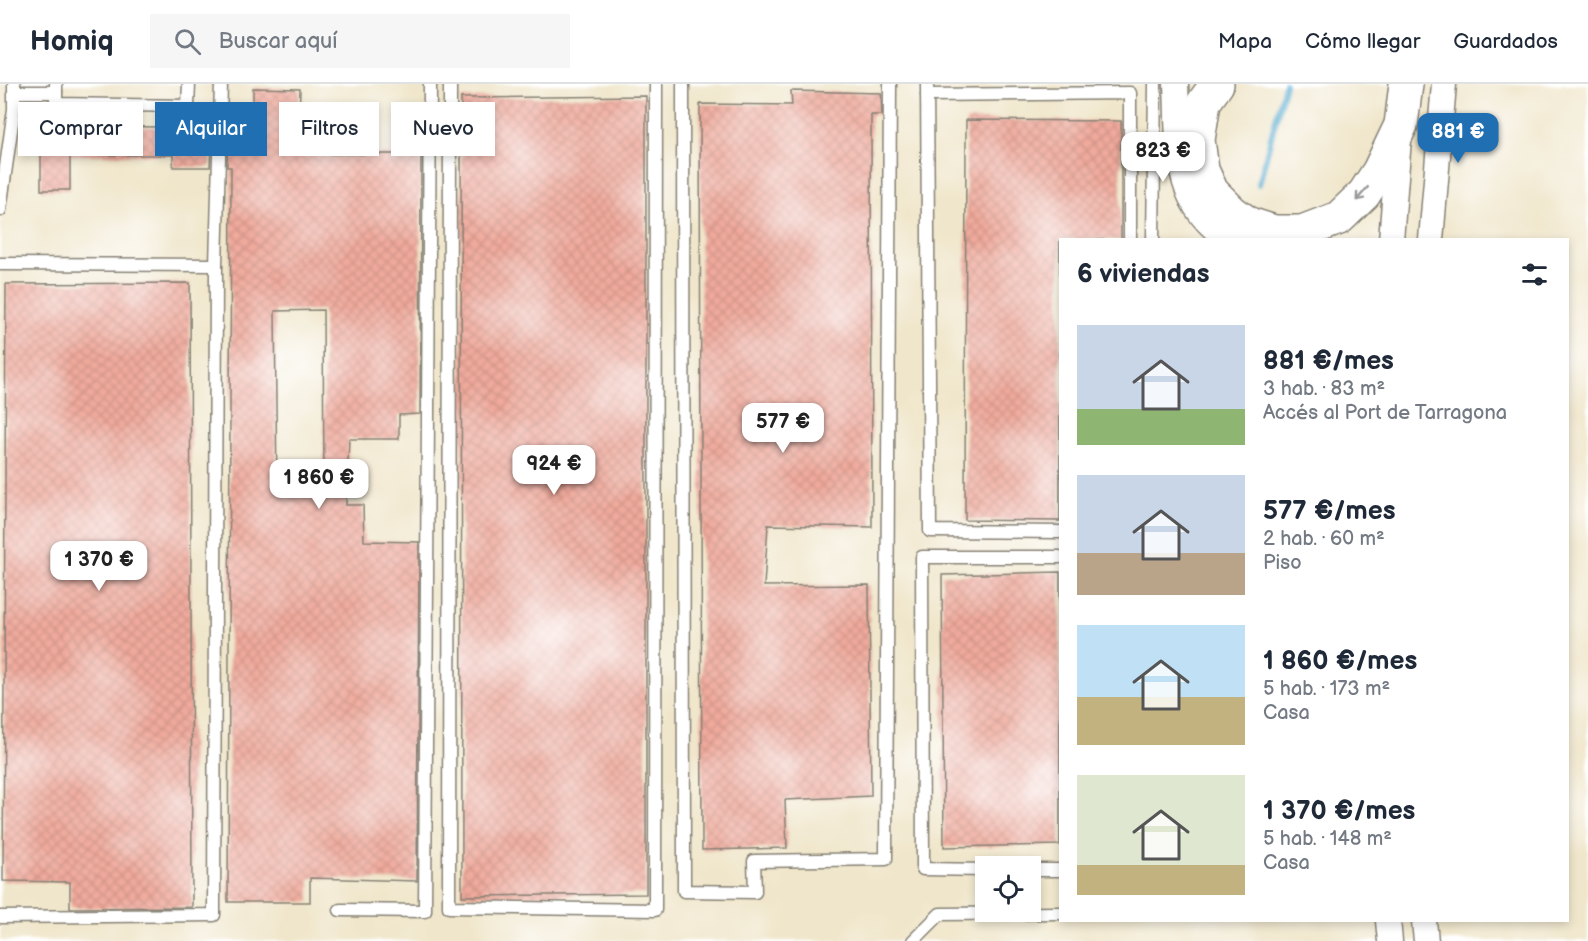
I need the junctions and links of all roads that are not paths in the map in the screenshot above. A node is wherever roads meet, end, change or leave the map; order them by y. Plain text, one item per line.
1 (189, 84) edge
2 (222, 84) edge
3 (430, 84) edge
4 (450, 84) edge
5 (656, 84) edge
6 (683, 84) edge
7 (890, 84) edge
8 (1155, 84) edge
9 (1176, 84) edge
10 (1217, 84) edge
11 (1406, 84) edge
12 (1444, 84) edge
13 (14, 88) edge
14 (56, 88) edge
15 (927, 89) edge
16 (1401, 125) junction
17 (0, 210) edge
18 (1130, 238) edge
19 (1153, 238) edge
20 (1227, 238) edge
21 (1391, 238) edge
22 (1431, 238) edge
23 (0, 264) edge
24 (216, 265) junction
25 (1059, 532) edge
26 (1059, 557) edge
27 (975, 870) edge
28 (1041, 870) edge
29 (1059, 870) edge
30 (340, 910) dead end
31 (1059, 913) edge
32 (0, 917) edge
33 (1388, 922) edge
34 (1424, 922) edge
35 (912, 941) edge
36 (1390, 941) edge
37 (1426, 941) edge

1 - 14 lane
2 - 24 lane
3 - 30 lane
4 - 5 lane
6 - 7 lane
8 - 19 lane
9 - 20 street
16 -> 10 highway
11 - 16 highway
12 - 22 street
13 - 14 lane
13 - 17 lane
15 - 18 lane
15 - 25 lane
16 - 21 street
23 - 24 lane
24 - 32 lane
26 - 27 lane
28 - 29 lane
31 - 35 lane
33 - 36 street
34 - 37 street

